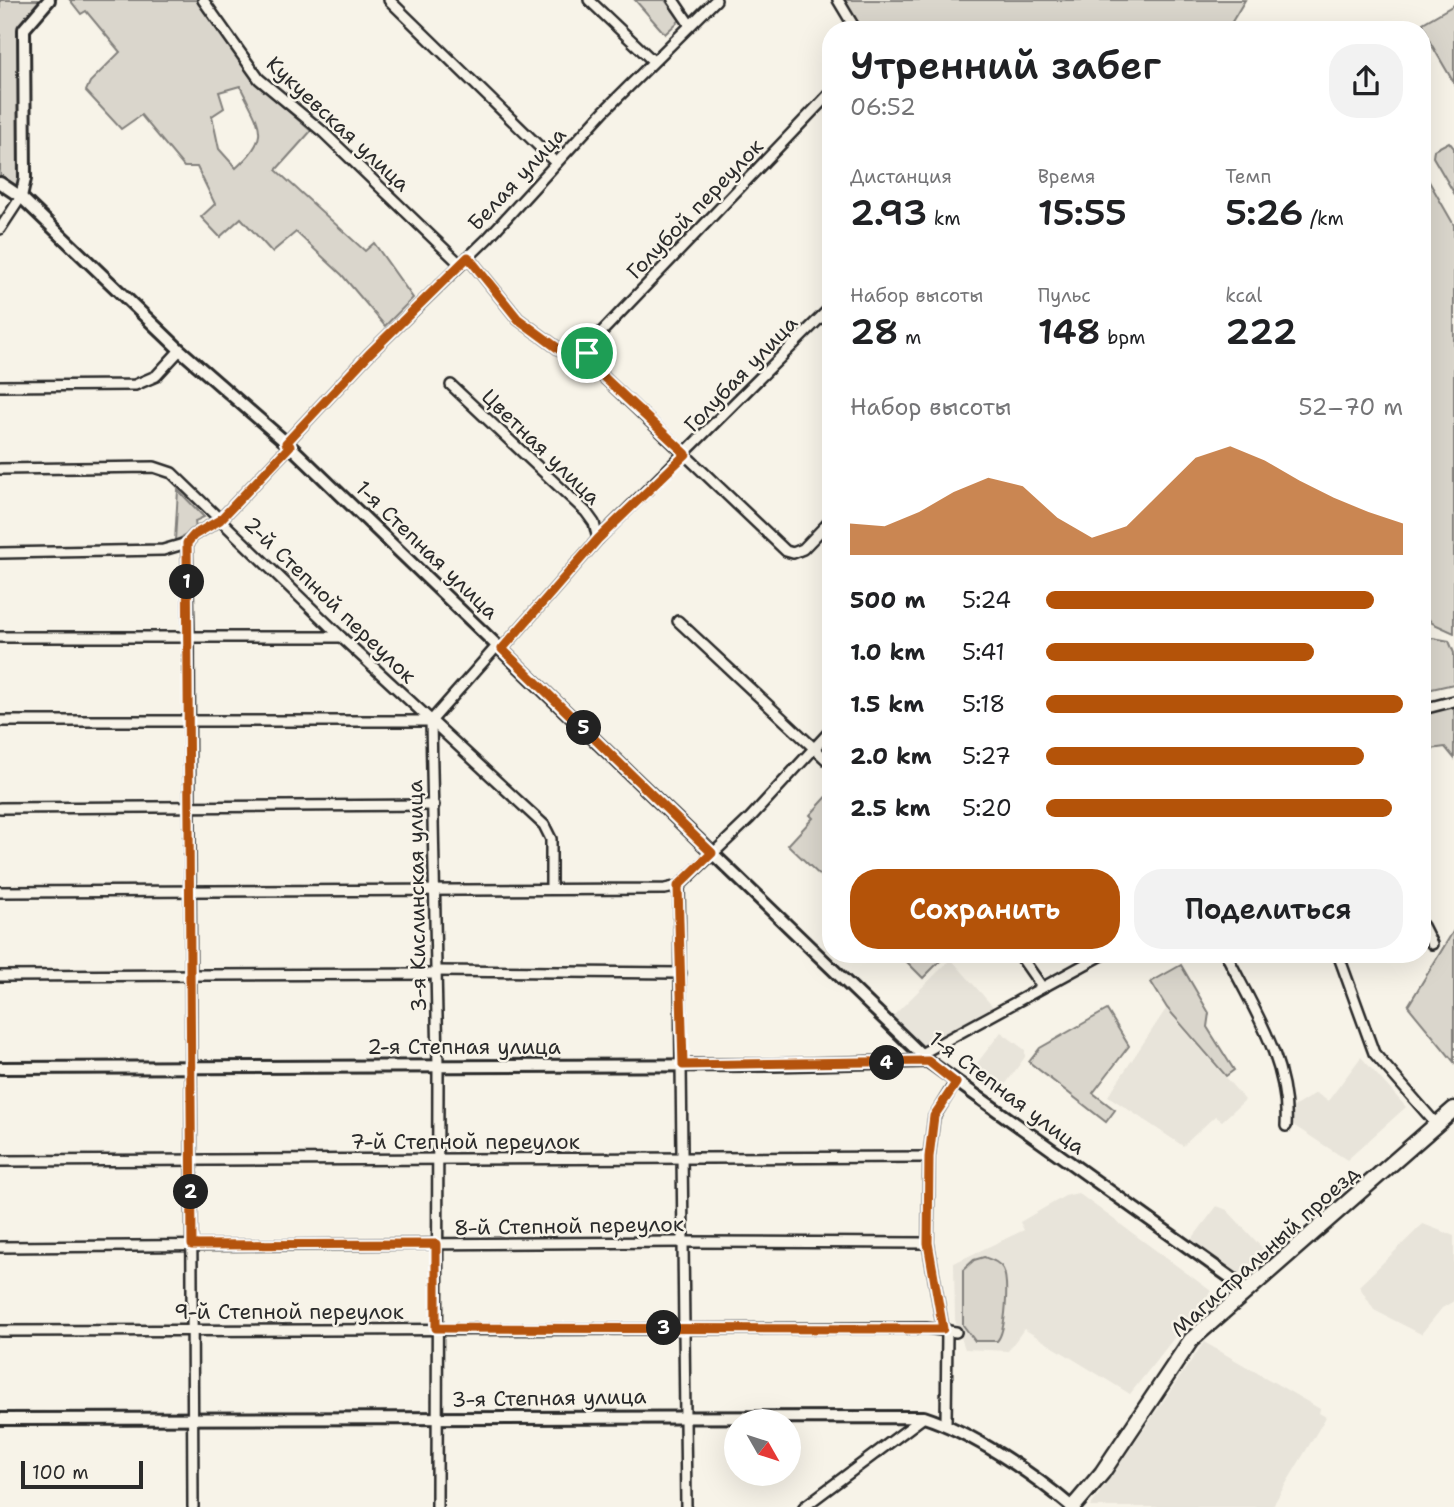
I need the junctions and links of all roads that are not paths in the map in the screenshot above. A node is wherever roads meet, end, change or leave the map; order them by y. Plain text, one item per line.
1 (49, 0) edge
2 (204, 0) edge
3 (389, 0) edge
4 (589, 0) edge
5 (673, 0) edge
6 (716, 0) edge
7 (838, 0) edge
8 (851, 21) edge
9 (690, 25) junction
10 (653, 61) junction
11 (822, 101) edge
12 (556, 163) junction
13 (0, 183) edge
14 (21, 197) junction
15 (0, 229) edge
16 (464, 260) junction
17 (822, 316) edge
18 (180, 350) junction
19 (587, 353) junction
20 (451, 385) dead end
21 (0, 386) edge
22 (288, 444) junction
23 (686, 454) junction
24 (0, 468) edge
25 (220, 520) junction
26 (822, 529) edge
27 (598, 539) junction
28 (187, 543) junction
29 (0, 552) edge
30 (678, 621) dead end
31 (189, 636) junction
32 (0, 637) edge
33 (341, 637) junction
34 (500, 647) junction
35 (1454, 701) edge
36 (1431, 707) edge
37 (187, 720) junction
38 (0, 721) edge
39 (431, 721) junction
40 (822, 739) edge
41 (814, 747) junction
42 (822, 755) edge
43 (434, 805) junction
44 (188, 806) junction
45 (0, 808) edge
46 (712, 853) junction
47 (678, 886) junction
48 (551, 888) junction
49 (435, 889) junction
50 (190, 891) junction
51 (0, 892) edge
52 (822, 959) edge
53 (826, 963) edge
54 (1025, 963) edge
55 (1087, 963) edge
56 (1231, 963) edge
57 (1341, 963) edge
58 (436, 972) junction
59 (681, 973) junction
60 (188, 975) junction
61 (0, 976) edge
62 (1042, 987) junction
63 (924, 1057) junction
64 (683, 1065) junction
65 (438, 1066) junction
66 (190, 1067) junction
67 (0, 1068) edge
68 (956, 1083) junction
69 (1454, 1110) edge
70 (1437, 1125) junction
71 (1286, 1126) dead end
72 (929, 1157) junction
73 (683, 1158) junction
74 (191, 1160) junction
75 (436, 1160) junction
76 (0, 1161) edge
77 (685, 1242) junction
78 (928, 1243) junction
79 (436, 1244) junction
80 (192, 1245) junction
81 (0, 1247) edge
82 (1248, 1290) junction
83 (436, 1328) junction
84 (684, 1328) junction
85 (191, 1330) junction
86 (949, 1330) junction
87 (0, 1331) edge
88 (686, 1416) junction
89 (924, 1417) junction
90 (0, 1419) edge
91 (192, 1419) junction
92 (436, 1419) junction
93 (946, 1424) junction
94 (193, 1507) edge
95 (437, 1507) edge
96 (686, 1507) edge
97 (804, 1507) edge
98 (1072, 1507) edge

1 - 14 street
2 - 16 street, Кукуевская улица
3 - 12 street
4 - 10 street
5 - 9 street
6 - 9 street, Белая улица
7 - 8 street
9 - 10 street, Белая улица
10 - 12 street, Белая улица
11 - 19 street, Голубой переулок
12 - 16 street, Белая улица
13 - 14 street, 1-я Степная улица
14 - 15 street
14 - 18 street, 1-я Степная улица
16 - 19 street, Кукуевская улица
16 - 22 street, Белая улица
17 - 23 street, Голубая улица
18 - 21 street
18 - 22 street, 1-я Степная улица
19 - 23 street
20 - 27 street, Цветная улица
22 - 25 street, Белая улица
22 - 34 street, 1-я Степная улица
23 - 26 street
23 - 27 street, Голубая улица
24 - 25 street, 2-й Степной переулок
25 - 28 street, Белая улица
25 - 33 street, 2-й Степной переулок
27 - 34 street, Голубая улица
28 - 29 street
28 - 31 street
30 - 41 street
31 - 32 street
31 - 33 street
31 - 37 street
33 - 39 street, 2-й Степной переулок
34 - 39 street
34 - 46 street, 1-я Степная улица
35 - 36 street
37 - 38 street
37 - 39 street
37 - 44 street
39 - 43 street, 3-я Кислинская улица
39 - 48 street, 2-й Степной переулок
40 - 41 street
41 - 42 street
41 - 46 street
43 - 44 street
43 - 49 street, 3-я Кислинская улица
44 - 45 street
44 - 50 street
46 - 47 street
46 - 52 street, 1-я Степная улица
47 - 48 street
47 - 59 street
48 - 49 street
49 - 50 street
49 - 58 street, 3-я Кислинская улица
50 - 51 street
50 - 60 street
53 - 63 street, 1-я Степная улица
54 - 62 street
55 - 62 street
56 - 71 street
57 - 70 street
58 - 59 street
58 - 60 street
58 - 65 street, 3-я Кислинская улица
59 - 64 street
60 - 61 street
60 - 66 street
62 - 63 street
63 - 64 street, 2-я Степная улица
63 - 68 street, 1-я Степная улица
64 - 65 street, 2-я Степная улица
64 - 73 street
65 - 66 street, 2-я Степная улица
65 - 75 street, 3-я Кислинская улица
66 - 67 street, 2-я Степная улица
66 - 74 street
68 - 72 street
68 - 82 street, 1-я Степная улица
69 - 70 main road, Магистральный проезд
70 - 82 main road, Магистральный проезд
72 - 73 street, 7-й Степной переулок
72 - 78 street
73 - 75 street, 7-й Степной переулок
73 - 77 street
74 - 75 street, 7-й Степной переулок
74 - 76 street, 7-й Степной переулок
74 - 80 street
75 - 79 street, 3-я Кислинская улица
77 - 78 street, 8-й Степной переулок
77 - 79 street, 8-й Степной переулок
77 - 84 street
78 - 86 street
79 - 80 street, 8-й Степной переулок
79 - 83 street, 3-я Кислинская улица
80 - 81 street, 8-й Степной переулок
80 - 85 street
82 - 98 main road, Магистральный проезд
83 - 84 street, 9-й Степной переулок
83 - 85 street, 9-й Степной переулок
83 - 92 street, 3-я Кислинская улица
84 - 86 street, 9-й Степной переулок
84 - 88 street
85 - 87 street, 9-й Степной переулок
85 - 91 street
86 - 93 street
88 - 89 street, 3-я Степная улица
88 - 92 street, 3-я Степная улица
88 - 96 street
89 - 93 street, 3-я Степная улица
89 - 97 street
90 - 91 street, 3-я Степная улица
91 - 92 street, 3-я Степная улица
91 - 94 street
92 - 95 street, 3-я Кислинская улица
93 - 98 street, 3-я Степная улица

